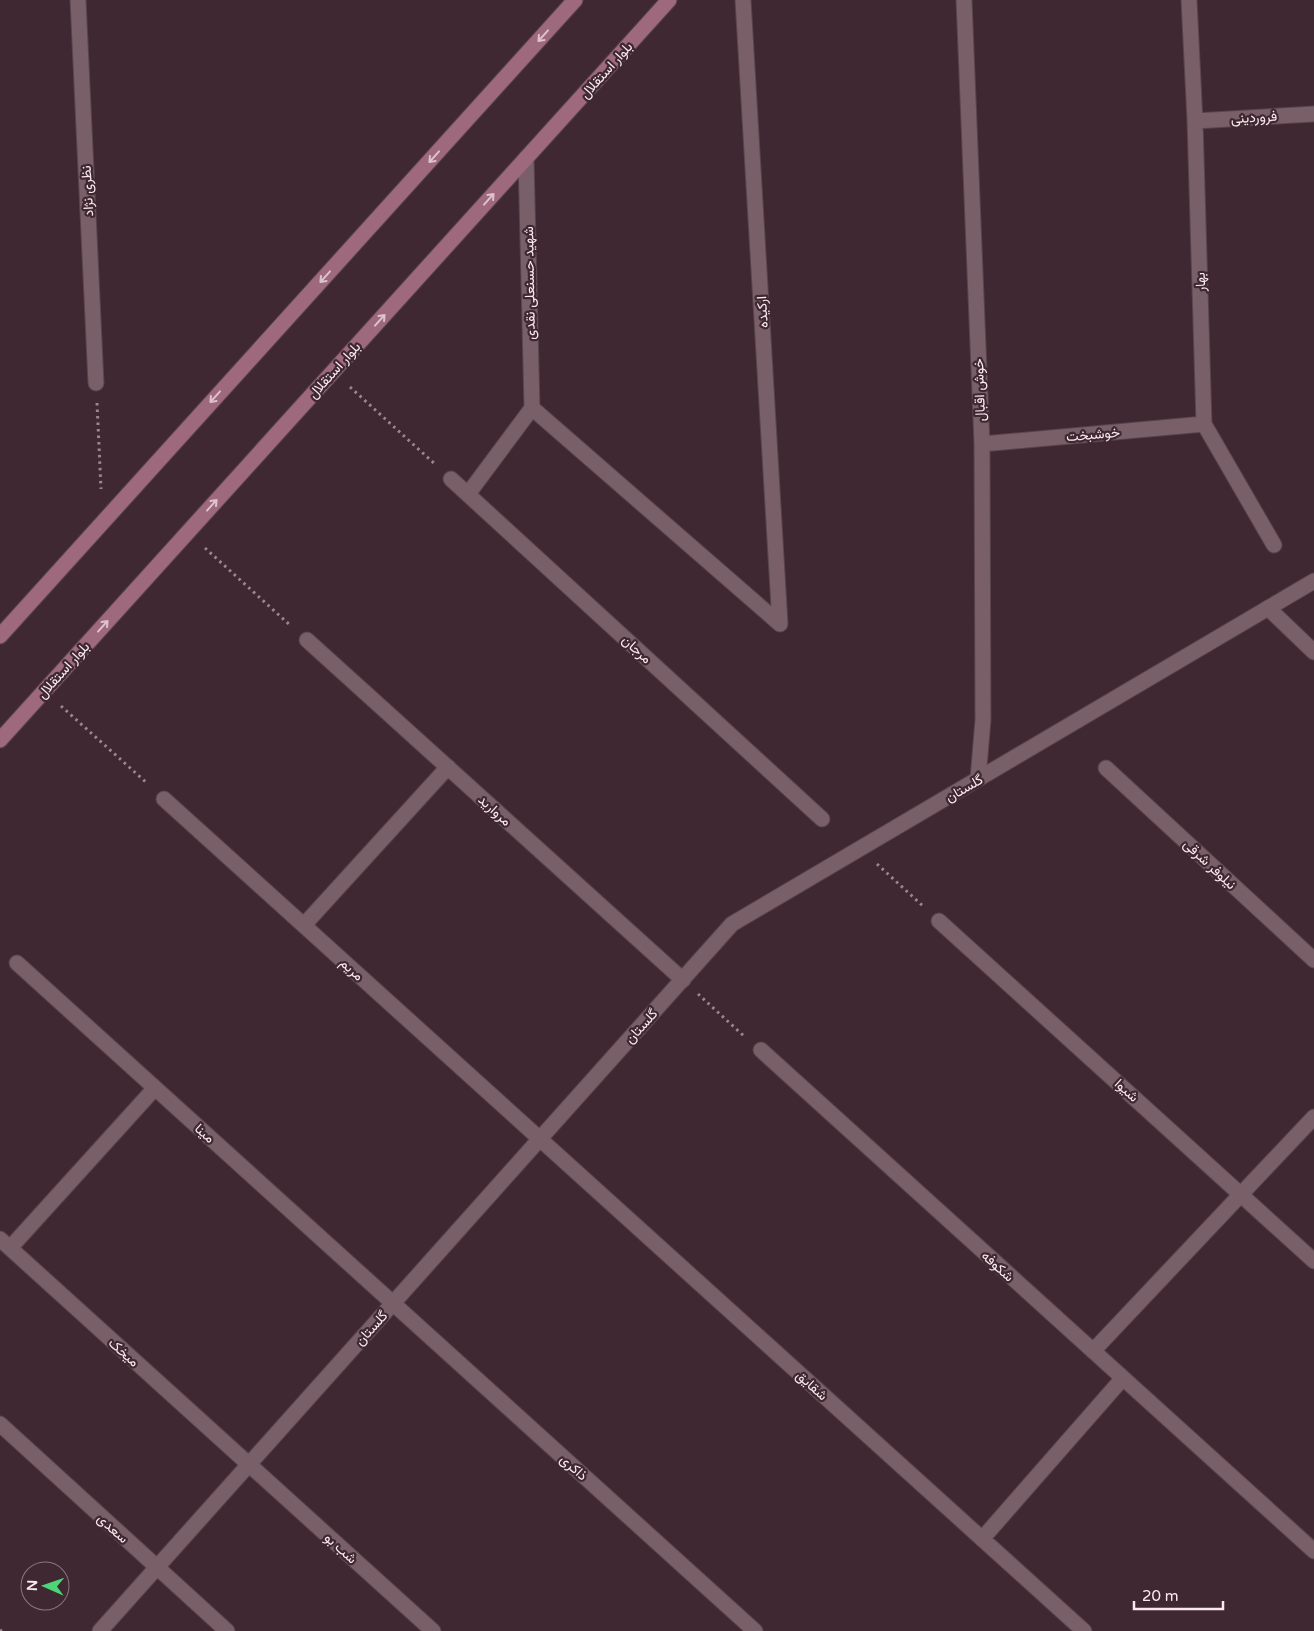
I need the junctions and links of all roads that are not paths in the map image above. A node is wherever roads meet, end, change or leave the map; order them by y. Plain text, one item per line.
1 (78, 0) edge
2 (576, 0) edge
3 (669, 0) edge
4 (743, 0) edge
5 (964, 0) edge
6 (1189, 0) edge
7 (1314, 114) edge
8 (1195, 121) junction
9 (526, 158) junction
10 (96, 383) road end
11 (532, 408) junction
12 (1204, 424) junction
13 (982, 444) junction
14 (452, 479) road end
15 (468, 494) junction
16 (1274, 545) dead end
17 (1314, 581) edge
18 (1268, 608) junction
19 (0, 636) edge
20 (307, 640) road end
21 (1314, 652) edge
22 (0, 740) edge
23 (448, 767) junction
24 (1106, 768) dead end
25 (978, 779) junction
26 (164, 799) road end
27 (822, 819) dead end
28 (939, 920) road end
29 (304, 925) junction
30 (1314, 960) edge
31 (17, 963) dead end
32 (683, 980) junction
33 (761, 1050) road end
34 (155, 1088) junction
35 (1314, 1118) edge
36 (540, 1139) junction
37 (1242, 1194) junction
38 (5, 1244) edge
39 (1314, 1261) edge
40 (393, 1303) junction
41 (1093, 1351) junction
42 (1123, 1378) junction
43 (0, 1424) edge
44 (249, 1464) junction
45 (982, 1539) junction
46 (1314, 1551) edge
47 (157, 1567) junction
48 (100, 1631) edge
49 (226, 1631) edge
50 (433, 1631) edge
51 (755, 1631) edge
52 (1084, 1631) edge

1 - 10 street, نظری نژاد
2 -> 19 main road
3 - 9 main road, بلوار استقلال
4 - 11 street, ارکیده
5 - 13 street, خوش اقبال
6 - 8 street, بهار
7 - 8 street, فروردینی
8 - 12 street, بهار
9 - 11 street, شهید حسنعلی نقدی
22 -> 9 main road, بلوار استقلال
11 - 15 street
12 - 13 street, خوشبخت
12 - 16 street, بهار
13 - 25 street, خوش اقبال
14 - 15 street, مرجان
15 - 27 street, مرجان
17 - 18 street, گلستان
18 - 21 street
18 - 25 street, گلستان
20 - 23 street, مروارید
23 - 29 street
23 - 32 street, مروارید
24 - 30 street, نیلوفر شرقی
25 - 32 street, گلستان
26 - 29 street, مریم
28 - 37 street, شیوا
29 - 36 street, مریم
31 - 34 street, مینا
32 - 36 street, گلستان
33 - 41 street, شکوفه
34 - 38 street
34 - 40 street, مینا
35 - 37 street
36 - 40 street, گلستان
36 - 45 street, شقایق
37 - 39 street, شیوا
37 - 41 street
38 - 44 street, میخک
40 - 44 street, گلستان
40 - 51 street, ذاکری
41 - 42 street, شکوفه
42 - 45 street
42 - 46 street, شکوفه
43 - 47 street, سعدی
44 - 47 street, گلستان
44 - 50 street, شب بو
45 - 52 street, شقایق
47 - 48 street, گلستان
47 - 49 street, سعدی

